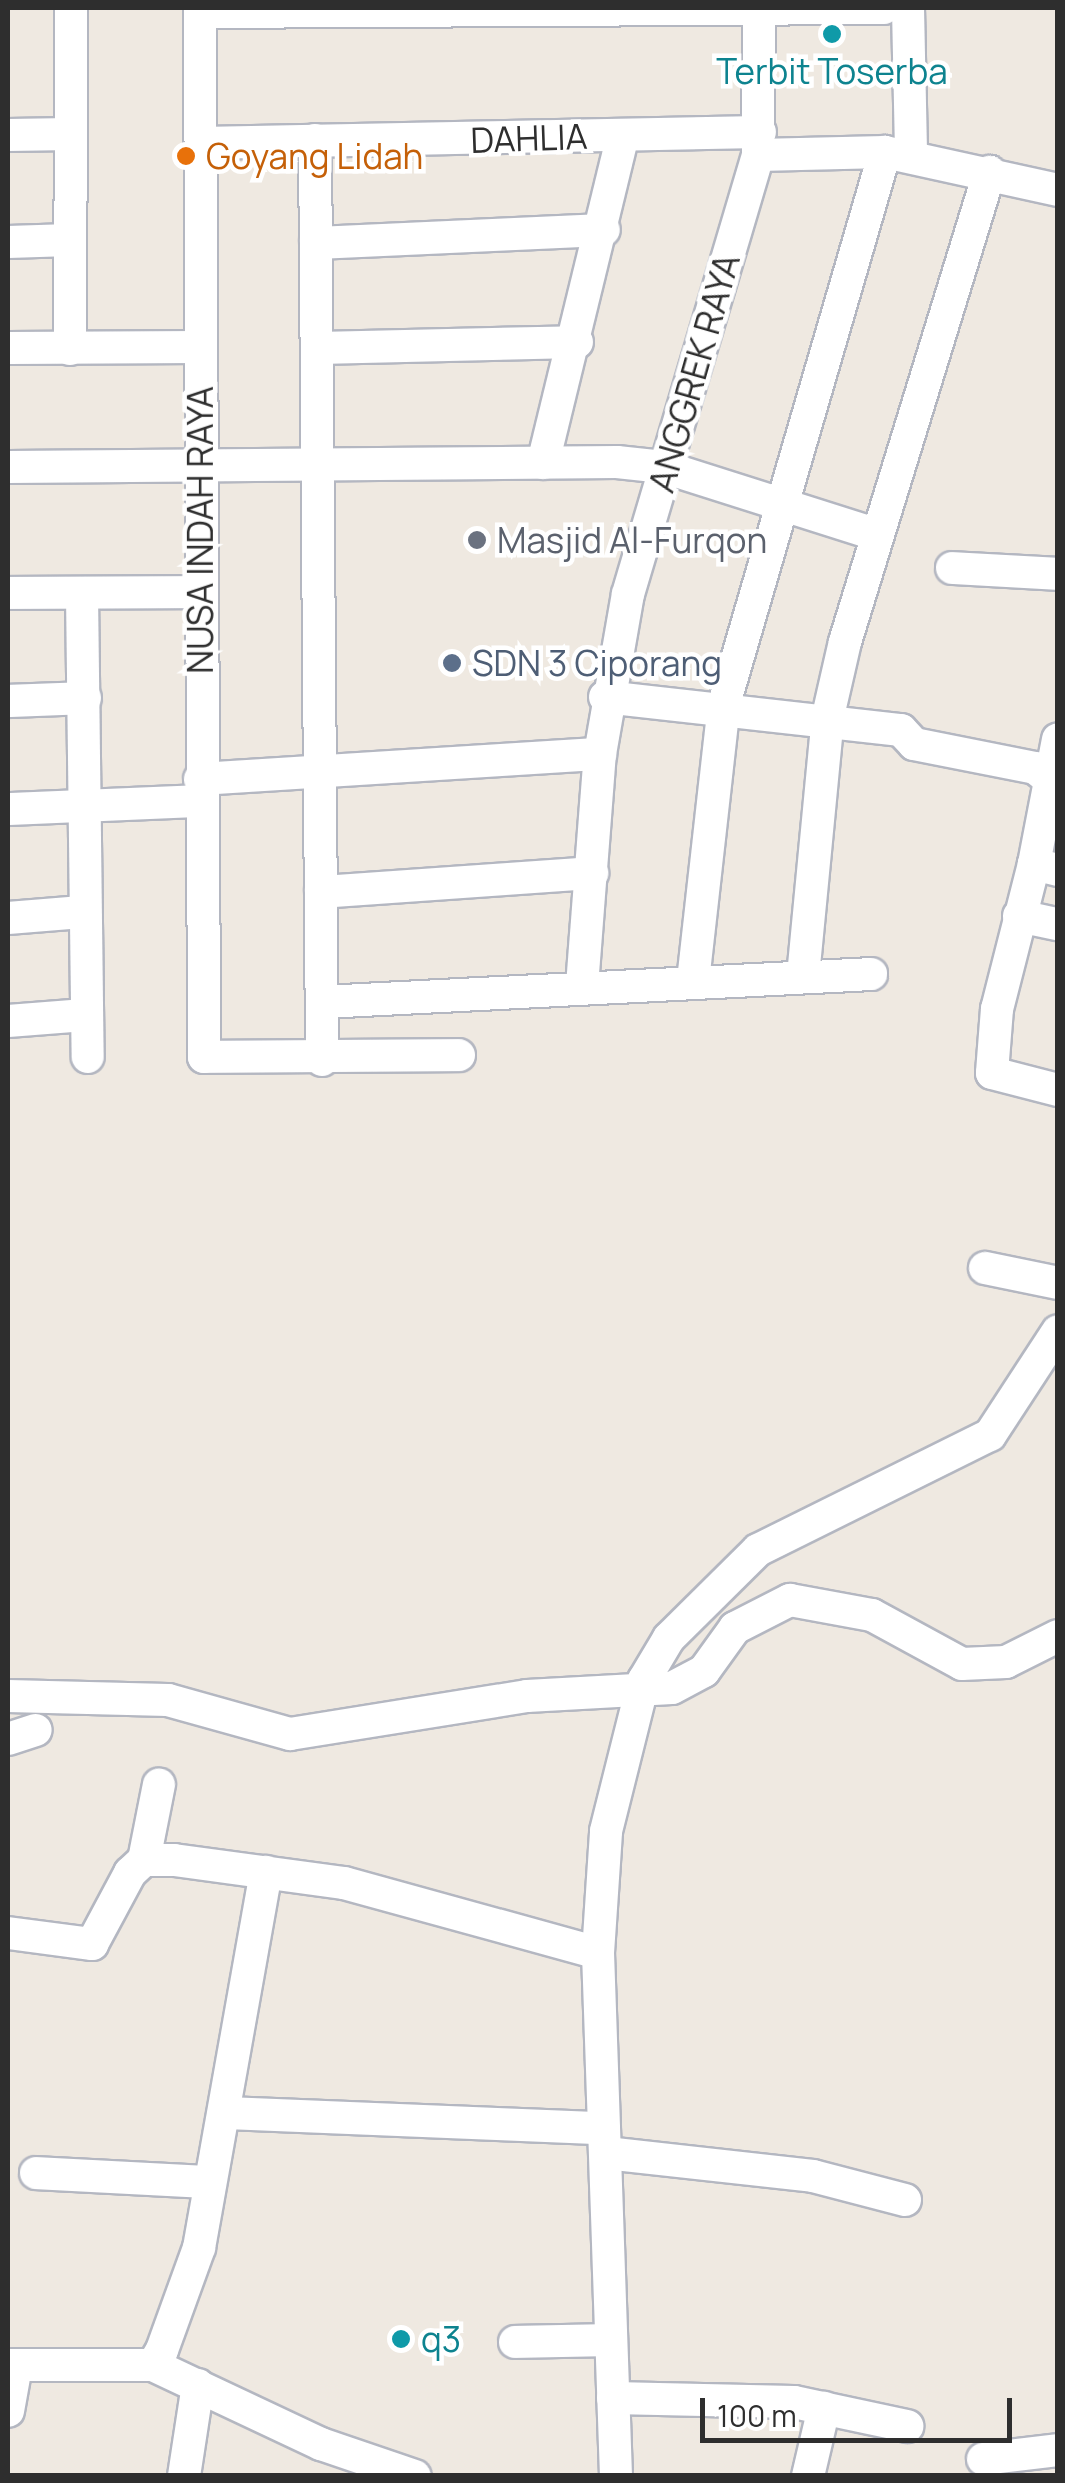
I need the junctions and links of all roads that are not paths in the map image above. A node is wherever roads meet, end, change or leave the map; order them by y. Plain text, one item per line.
1 (71, 8) edge
2 (884, 8) edge
3 (908, 8) edge
4 (200, 10) edge
5 (759, 10) edge
6 (72, 134) junction
7 (8, 135) edge
8 (623, 136) junction
9 (315, 140) junction
10 (201, 143) junction
11 (759, 144) junction
12 (898, 154) junction
13 (990, 172) junction
14 (1058, 190) edge
15 (604, 230) junction
16 (70, 240) junction
17 (8, 242) edge
18 (316, 244) junction
19 (577, 342) junction
20 (200, 347) junction
21 (8, 348) edge
22 (318, 348) junction
23 (70, 349) junction
24 (543, 463) junction
25 (320, 464) junction
26 (8, 467) edge
27 (664, 467) junction
28 (200, 468) junction
29 (781, 503) junction
30 (875, 534) junction
31 (952, 568) dead end
32 (1058, 574) edge
33 (8, 592) edge
34 (201, 592) junction
35 (82, 593) junction
36 (606, 697) junction
37 (85, 698) junction
38 (8, 701) edge
39 (724, 704) junction
40 (828, 716) junction
41 (1058, 739) edge
42 (600, 754) junction
43 (320, 771) junction
44 (1054, 785) edge
45 (199, 790) junction
46 (86, 808) junction
47 (8, 809) edge
48 (1046, 867) edge
49 (592, 873) junction
50 (321, 892) junction
51 (82, 912) junction
52 (1019, 916) junction
53 (8, 918) edge
54 (1058, 924) edge
55 (871, 974) dead end
56 (803, 976) junction
57 (693, 981) junction
58 (582, 986) junction
59 (323, 1002) junction
60 (85, 1015) junction
61 (8, 1021) edge
62 (459, 1055) dead end
63 (88, 1058) dead end
64 (322, 1060) junction
65 (1058, 1090) edge
66 (985, 1268) dead end
67 (1058, 1283) edge
68 (1051, 1345) edge
69 (1058, 1636) edge
70 (638, 1695) junction
71 (8, 1696) edge
72 (158, 1784) dead end
73 (144, 1860) junction
74 (266, 1872) junction
75 (8, 1932) edge
76 (598, 1953) junction
77 (224, 2114) junction
78 (605, 2140) junction
79 (36, 2174) dead end
80 (205, 2182) junction
81 (906, 2200) dead end
82 (610, 2340) junction
83 (515, 2342) dead end
84 (153, 2364) junction
85 (12, 2366) edge
86 (198, 2386) junction
87 (614, 2398) junction
88 (824, 2408) junction
89 (8, 2411) edge
90 (907, 2426) dead end
91 (1058, 2450) edge
92 (983, 2459) dead end
93 (184, 2476) edge
94 (415, 2476) edge
95 (616, 2476) edge
96 (808, 2476) edge

1 - 6 street
2 - 5 street
3 - 12 street
4 - 5 street
4 - 10 street, NUSA INDAH RAYA
5 - 11 street, ANGGREK RAYA
6 - 7 street
6 - 16 street
8 - 9 street, DAHLIA
8 - 11 street, DAHLIA
8 - 15 street, DAHLIA
9 - 10 street, DAHLIA
9 - 18 street
10 - 20 street, NUSA INDAH RAYA
11 - 12 street, DAHLIA
11 - 27 street, ANGGREK RAYA
12 - 13 street, DAHLIA
12 - 29 street
13 - 14 street, DAHLIA
13 - 30 street
15 - 18 street
15 - 19 street, DAHLIA
16 - 17 street
16 - 23 street
18 - 22 street
19 - 22 street
19 - 24 street, DAHLIA
20 - 23 street
20 - 28 street, NUSA INDAH RAYA
21 - 23 street
22 - 25 street
24 - 25 street
24 - 27 street
25 - 28 street
25 - 43 street
26 - 28 street
27 - 29 street
27 - 36 street, ANGGREK RAYA
28 - 34 street, NUSA INDAH RAYA
29 - 30 street
29 - 39 street
30 - 40 street
31 - 32 street
33 - 35 street
34 - 35 street
34 - 45 street, NUSA INDAH RAYA
35 - 37 street
36 - 39 street
36 - 42 street, ANGGREK RAYA
37 - 38 street
37 - 46 street
39 - 40 street
39 - 57 street
40 - 44 street
40 - 56 street
41 - 44 street
42 - 43 street
42 - 49 street, ANGGREK RAYA
43 - 45 street
43 - 50 street
44 - 48 street
45 - 46 street
45 - 64 street, NUSA INDAH RAYA
46 - 47 street
46 - 51 street
48 - 52 street
49 - 50 street
49 - 58 street, ANGGREK RAYA
50 - 59 street
51 - 53 street
51 - 60 street
52 - 54 street
52 - 65 street
55 - 56 street
56 - 57 street
57 - 58 street
58 - 59 street
59 - 64 street
60 - 61 street
60 - 63 street
62 - 64 street
66 - 67 street
68 - 70 street
69 - 70 street
70 - 71 street
70 - 76 street
72 - 73 street
73 - 74 street
73 - 75 street
74 - 76 street
74 - 77 street
76 - 78 street
77 - 78 street
77 - 80 street
78 - 81 street
78 - 82 street
79 - 80 street
80 - 84 street
82 - 83 street
82 - 87 street
84 - 85 street
84 - 86 street
85 - 89 street
86 - 93 street
86 - 94 street
87 - 88 street
87 - 95 street
88 - 90 street
88 - 96 street
91 - 92 street

